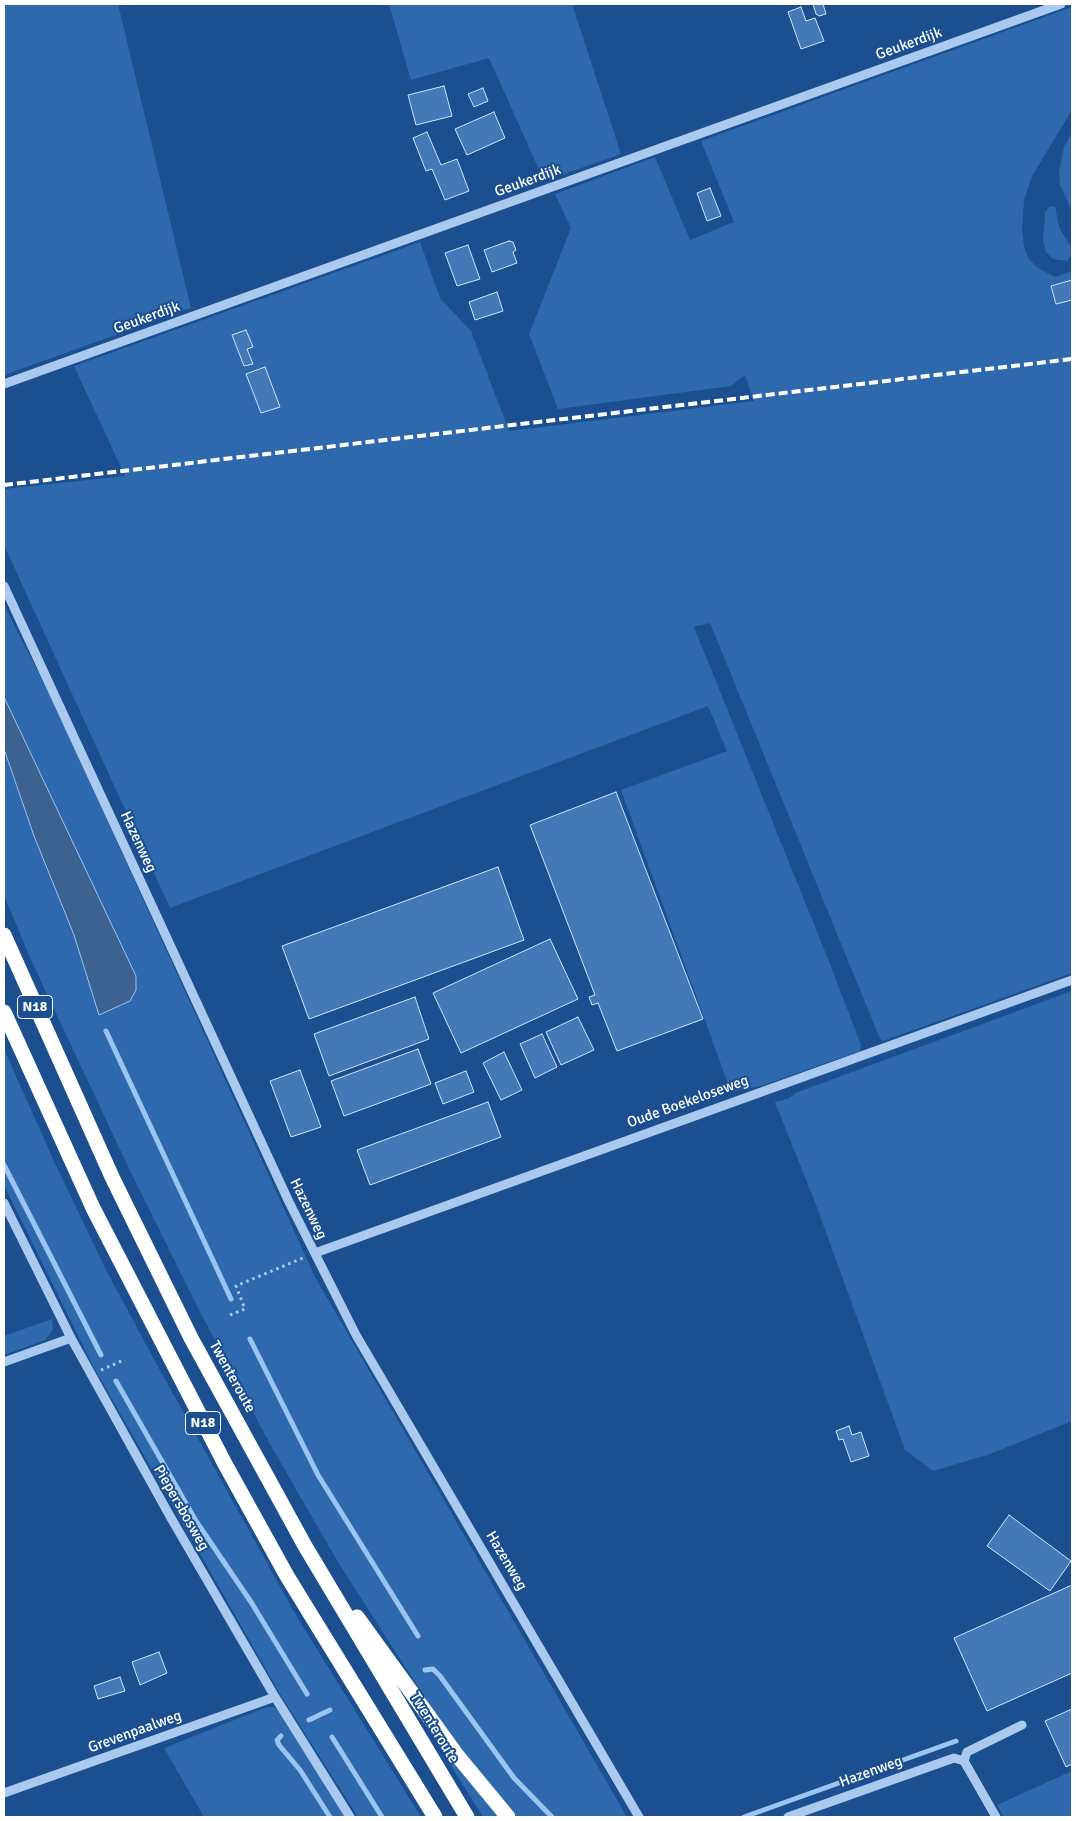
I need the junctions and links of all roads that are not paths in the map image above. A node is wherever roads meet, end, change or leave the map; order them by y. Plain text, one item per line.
1 (1061, 4) edge
2 (4, 384) edge
3 (4, 586) edge
4 (4, 935) edge
5 (1072, 980) edge
6 (4, 1012) edge
7 (4, 1203) edge
8 (315, 1252) junction
9 (71, 1338) junction
10 (4, 1362) edge
11 (305, 1546) junction
12 (275, 1697) junction
13 (1022, 1725) dead end
14 (964, 1761) junction
15 (4, 1794) edge
16 (350, 1817) edge
17 (435, 1817) edge
18 (467, 1817) edge
19 (508, 1817) edge
20 (639, 1817) edge
21 (788, 1817) edge
22 (996, 1817) edge

1 - 2 street, Geukerdijk
3 - 8 street, Hazenweg
4 - 11 highway, Twenteroute / N18
5 - 8 street, Oude Boekeloseweg
6 - 17 highway, N18
7 - 9 street, Piepersbosweg
8 - 20 street, Hazenweg
9 - 10 street
9 - 12 street, Piepersbosweg
11 - 18 highway, Twenteroute / N18
11 - 19 highway, N18
12 - 15 street, Grevenpaalweg
12 - 16 street, Piepersbosweg
13 - 14 street
14 - 21 street, Hazenweg
14 - 22 street

